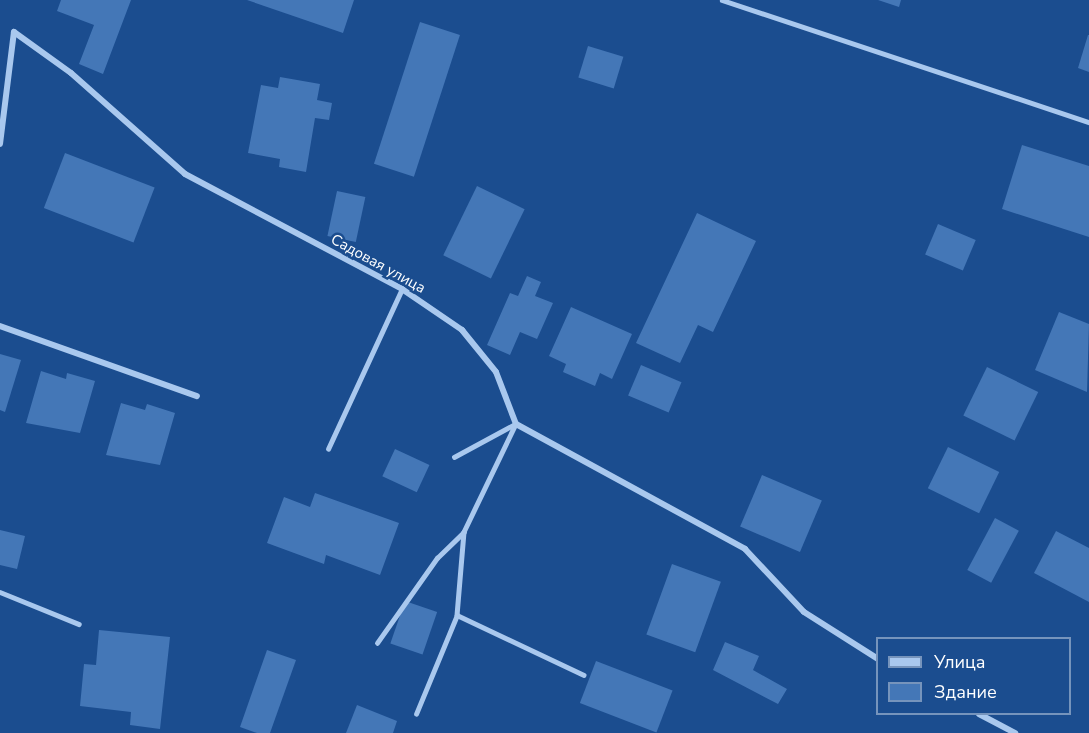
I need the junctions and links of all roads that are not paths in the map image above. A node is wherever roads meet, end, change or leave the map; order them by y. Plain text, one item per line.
1 (722, 0) edge
2 (1089, 122) edge
3 (0, 144) edge
4 (402, 289) junction
5 (0, 326) edge
6 (197, 396) dead end
7 (516, 424) junction
8 (328, 449) dead end
9 (454, 457) dead end
10 (464, 532) junction
11 (0, 592) edge
12 (457, 615) junction
13 (80, 624) dead end
14 (377, 643) dead end
15 (876, 658) edge
16 (584, 675) dead end
17 (416, 714) dead end
18 (981, 715) edge
19 (1015, 733) edge

1 - 2 lane
3 - 4 street, Садовая улица
4 - 7 street, Садовая улица
4 - 8 lane
5 - 6 street
7 - 9 lane
7 - 10 lane
7 - 15 street
10 - 12 lane
10 - 14 lane
11 - 13 lane
12 - 16 lane
12 - 17 lane
18 - 19 street

